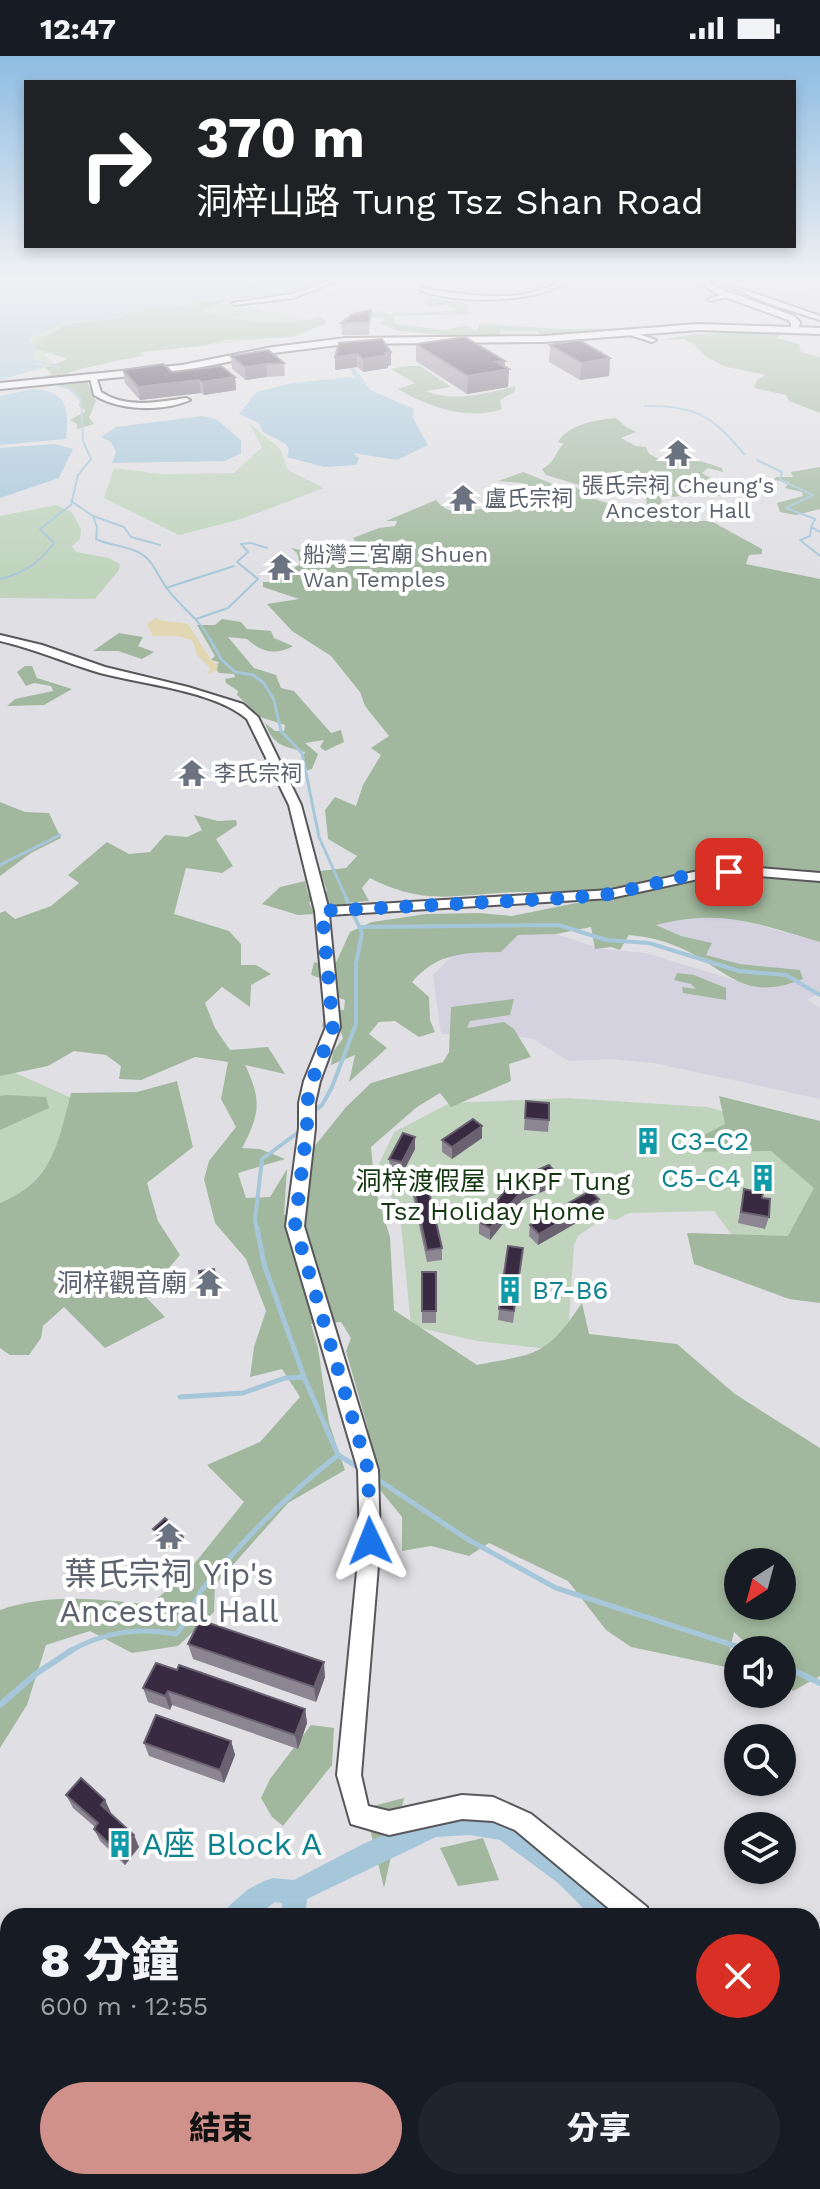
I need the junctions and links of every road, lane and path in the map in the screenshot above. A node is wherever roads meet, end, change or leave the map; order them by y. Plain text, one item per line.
1 (78, 378) edge
2 (93, 378) edge
3 (0, 386) edge
4 (186, 400) dead end
5 (0, 638) edge
6 (820, 877) edge
7 (322, 911) junction
8 (628, 1908) edge

1 - 3 main road
2 - 4 street
5 - 7 street
6 - 7 street
7 - 8 street

